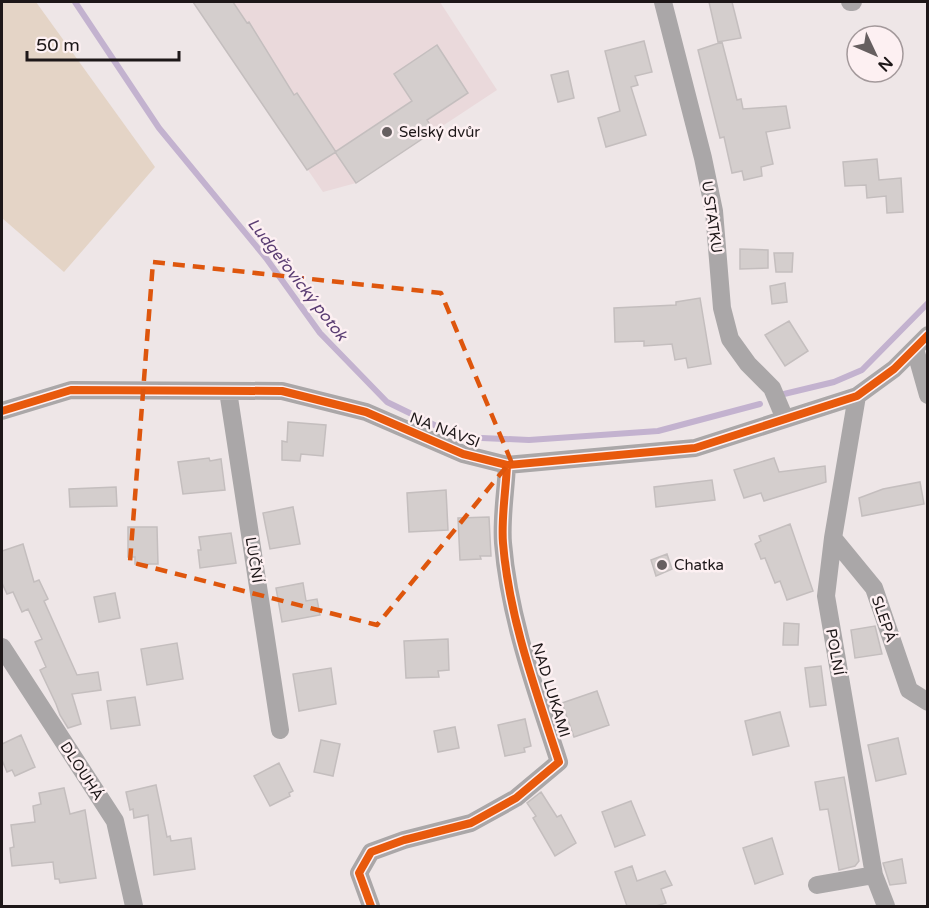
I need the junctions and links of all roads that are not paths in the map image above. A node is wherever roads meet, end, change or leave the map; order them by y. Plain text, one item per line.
1 (663, 2) edge
2 (927, 335) edge
3 (915, 349) junction
4 (228, 391) junction
5 (927, 395) edge
6 (857, 396) junction
7 (2, 411) edge
8 (785, 419) junction
9 (507, 465) junction
10 (833, 538) junction
11 (2, 647) edge
12 (927, 702) edge
13 (280, 730) dead end
14 (874, 875) junction
15 (817, 885) dead end
16 (134, 906) edge
17 (370, 906) edge
18 (886, 906) edge

1 - 8 street, U STATKU
2 - 3 street, NA NÁVSI
3 - 5 street
3 - 6 street, NA NÁVSI
4 - 7 street, NA NÁVSI
4 - 9 street, NA NÁVSI
4 - 13 street, LUČNÍ
6 - 8 street, NA NÁVSI
6 - 10 street, POLNÍ
8 - 9 street, NA NÁVSI
9 - 17 street, NAD LUKAMI
10 - 12 street, SLEPÁ
10 - 14 street, POLNÍ
11 - 16 street, DLOUHÁ
14 - 15 street
14 - 18 street, POLNÍ

